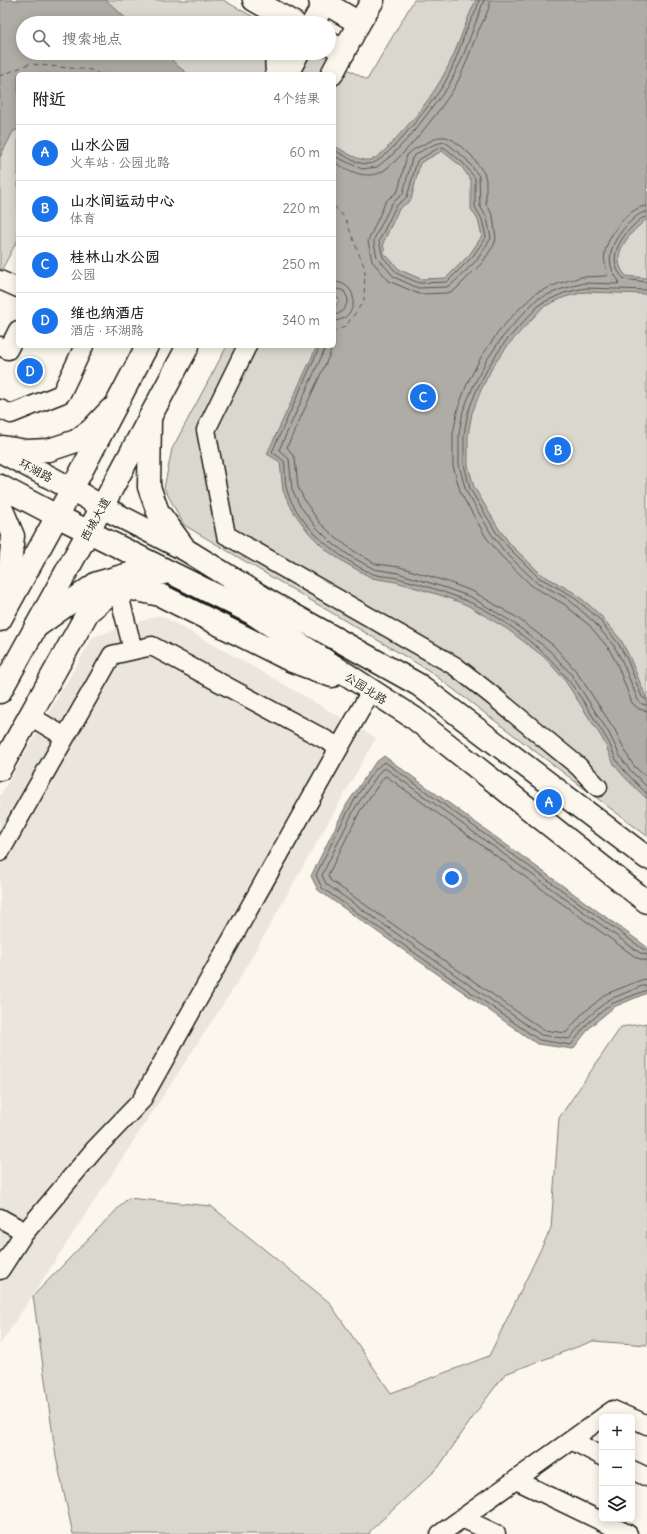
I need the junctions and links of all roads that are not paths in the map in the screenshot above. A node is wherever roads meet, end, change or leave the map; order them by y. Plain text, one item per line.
1 (251, 0) edge
2 (254, 0) edge
3 (373, 0) edge
4 (323, 1) edge
5 (263, 16) edge
6 (282, 16) edge
7 (316, 16) edge
8 (359, 23) junction
9 (336, 48) edge
10 (276, 60) edge
11 (294, 60) edge
12 (334, 60) edge
13 (277, 72) edge
14 (288, 72) edge
15 (332, 72) edge
16 (0, 280) edge
17 (16, 287) edge
18 (16, 334) edge
19 (0, 346) edge
20 (83, 348) edge
21 (146, 348) edge
22 (187, 348) edge
23 (246, 348) edge
24 (120, 398) junction
25 (0, 409) edge
26 (150, 417) junction
27 (0, 446) edge
28 (0, 451) edge
29 (0, 486) edge
30 (72, 489) junction
31 (0, 505) edge
32 (102, 507) junction
33 (57, 516) junction
34 (89, 531) junction
35 (186, 550) junction
36 (174, 574) junction
37 (118, 591) junction
38 (3, 615) edge
39 (36, 627) junction
40 (133, 650) junction
41 (371, 691) junction
42 (0, 692) edge
43 (30, 716) junction
44 (66, 737) junction
45 (339, 747) junction
46 (0, 769) edge
47 (598, 788) dead end
48 (0, 852) edge
49 (647, 858) edge
50 (647, 902) edge
51 (0, 1218) edge
52 (26, 1232) junction
53 (0, 1270) edge
54 (607, 1414) edge
55 (622, 1414) edge
56 (599, 1419) edge
57 (635, 1420) edge
58 (647, 1425) edge
59 (571, 1440) junction
60 (599, 1454) edge
61 (635, 1471) edge
62 (647, 1477) edge
63 (516, 1480) junction
64 (462, 1518) junction
65 (440, 1534) edge
66 (496, 1534) edge
67 (628, 1534) edge

1 - 5 main road
2 - 6 main road
3 - 8 main road
4 - 7 main road
4 - 8 main road
8 - 9 main road
10 - 13 main road
11 - 14 main road
12 - 15 main road
16 - 17 street
18 - 19 street
20 - 25 street
21 - 24 main road
22 - 26 main road, 西城大道
23 - 47 street
24 - 27 main road
24 - 30 main road
26 - 32 main road, 西城大道
26 - 35 main road
28 - 30 main road, 环湖路
29 - 33 main road
30 - 32 main road
30 - 33 main road
31 - 38 main road
32 - 34 main road, 西城大道
32 - 35 main road
33 - 34 main road, 公园北路
33 - 38 main road
34 - 36 main road, 公园北路
34 - 39 main road, 西城大道
35 - 49 main road
36 - 39 main road
36 - 41 main road, 公园北路
37 - 40 street
37 - 41 main road
37 - 43 main road
39 - 42 main road, 西城大道
40 - 44 street
40 - 45 street
41 - 45 street
41 - 50 main road, 公园北路
43 - 44 street
43 - 46 main road
44 - 48 street
45 - 52 street
51 - 52 street
52 - 53 street
54 - 55 street
56 - 59 street
57 - 58 street
59 - 60 street
59 - 63 street
61 - 62 street
63 - 64 street
63 - 67 street
64 - 65 street
64 - 66 street

